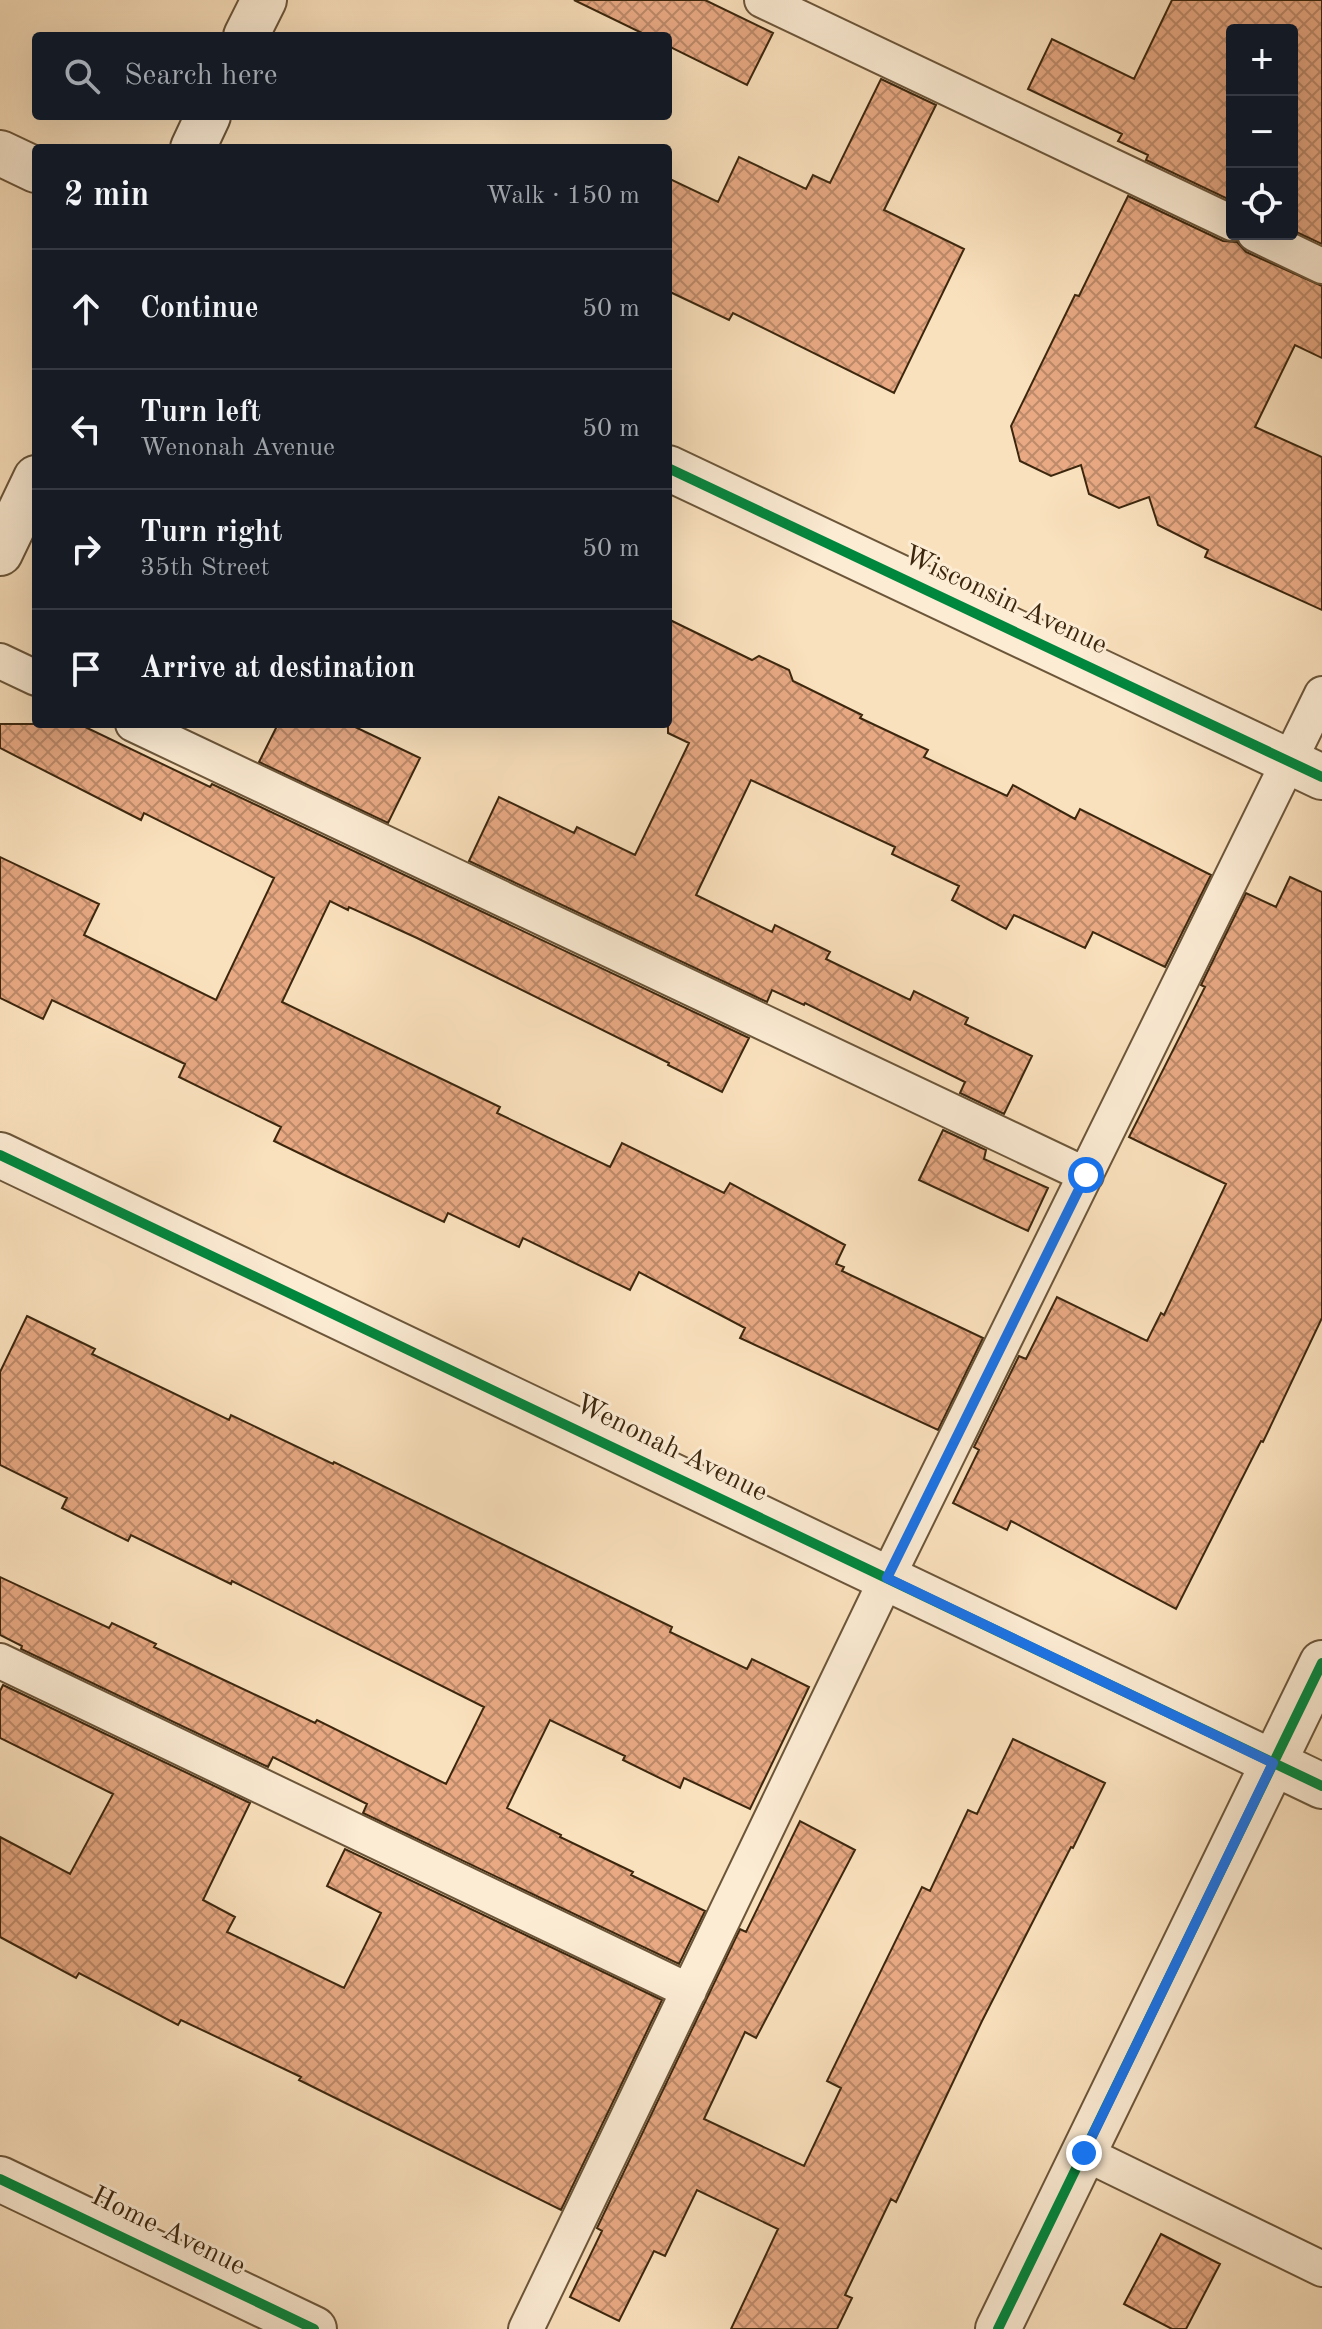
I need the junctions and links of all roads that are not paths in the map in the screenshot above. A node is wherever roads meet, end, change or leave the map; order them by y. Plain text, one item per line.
1 (264, 0) edge
2 (762, 0) edge
3 (248, 32) edge
4 (206, 120) edge
5 (195, 144) edge
6 (0, 153) edge
7 (32, 168) edge
8 (1226, 220) edge
9 (1268, 240) edge
10 (1322, 266) edge
11 (672, 470) edge
12 (32, 486) edge
13 (0, 553) edge
14 (0, 661) edge
15 (32, 676) edge
16 (1322, 694) edge
17 (141, 728) edge
18 (1306, 770) edge
19 (0, 1155) edge
20 (1086, 1175) junction
21 (887, 1578) junction
22 (0, 1661) edge
23 (1322, 1663) edge
24 (1273, 1763) junction
25 (1322, 1786) edge
26 (689, 1991) junction
27 (1084, 2153) junction
28 (0, 2179) edge
29 (1322, 2269) edge
30 (314, 2329) edge
31 (526, 2329) edge
32 (998, 2329) edge

1 - 3 street
2 - 8 lane
4 - 5 street
6 - 7 street
9 - 10 lane
11 - 18 street, Wisconsin Avenue
12 - 13 street
14 - 15 lane
16 - 18 lane
17 - 20 lane
18 - 20 lane
19 - 21 street, Wenonah Avenue
20 - 21 lane
21 - 24 street, Wenonah Avenue
21 - 26 lane
22 - 26 lane
23 - 24 street
24 - 25 street, Wenonah Avenue
24 - 27 street
26 - 31 lane
27 - 29 lane
27 - 32 street
28 - 30 street, Home Avenue

